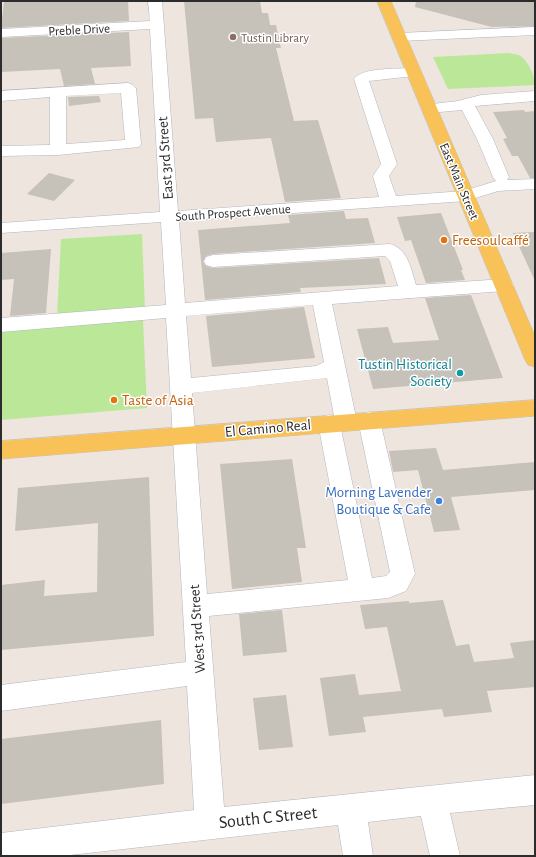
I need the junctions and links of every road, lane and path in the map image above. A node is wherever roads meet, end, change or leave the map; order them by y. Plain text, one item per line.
1 (155, 1) edge
2 (384, 1) edge
3 (156, 25) junction
4 (535, 30) edge
5 (1, 33) edge
6 (400, 37) junction
7 (414, 72) junction
8 (144, 86) junction
9 (58, 92) junction
10 (1, 96) edge
11 (535, 96) edge
12 (466, 104) junction
13 (429, 108) junction
14 (149, 144) junction
15 (58, 150) junction
16 (1, 151) edge
17 (535, 174) edge
18 (501, 177) junction
19 (535, 184) edge
20 (462, 188) junction
21 (389, 201) junction
22 (169, 217) junction
23 (1, 228) edge
24 (213, 261) dead end
25 (504, 285) junction
26 (409, 292) junction
27 (321, 298) junction
28 (176, 311) junction
29 (1, 325) edge
30 (535, 360) edge
31 (335, 365) junction
32 (181, 386) junction
33 (535, 408) edge
34 (348, 421) junction
35 (184, 434) junction
36 (1, 450) edge
37 (362, 589) junction
38 (195, 606) junction
39 (200, 672) junction
40 (1, 698) edge
41 (535, 790) edge
42 (432, 801) junction
43 (351, 809) junction
44 (210, 823) junction
45 (1, 848) edge
46 (358, 856) edge
47 (445, 856) edge

1 - 3 street, East 3rd Street
2 - 6 main road, East Main Street
3 - 5 street, Preble Drive
3 - 8 street, East 3rd Street
4 - 6 street
6 - 7 main road, East Main Street
7 - 13 main road, East Main Street
7 - 21 street
8 - 9 street
8 - 14 street, East 3rd Street
8 - 14 street
9 - 10 street
9 - 15 street
11 - 12 street
12 - 13 street
12 - 18 street
13 - 20 main road, East Main Street
14 - 15 street
14 - 22 street, East 3rd Street
15 - 16 street
17 - 18 street
18 - 20 street
19 - 20 street
20 - 21 street, South Prospect Avenue
20 - 25 main road, East Main Street
21 - 22 street, South Prospect Avenue
22 - 23 street, South Prospect Avenue
22 - 28 street, East 3rd Street
24 - 26 street
25 - 26 street
25 - 30 main road, East Main Street
26 - 27 street
27 - 28 street
27 - 31 street
28 - 29 street
28 - 32 street, East 3rd Street
31 - 32 street
31 - 34 street
32 - 35 street, East 3rd Street
33 - 34 main road, El Camino Real
34 - 35 main road, El Camino Real
34 - 37 street
34 - 37 street
35 - 36 main road, El Camino Real
35 - 38 street, West 3rd Street
37 - 38 street
38 - 39 street, West 3rd Street
39 - 40 street
39 - 44 street, West 3rd Street
41 - 42 street, South C Street
42 - 43 street, South C Street
42 - 47 street
43 - 44 street, South C Street
43 - 46 street
44 - 45 street, South C Street

